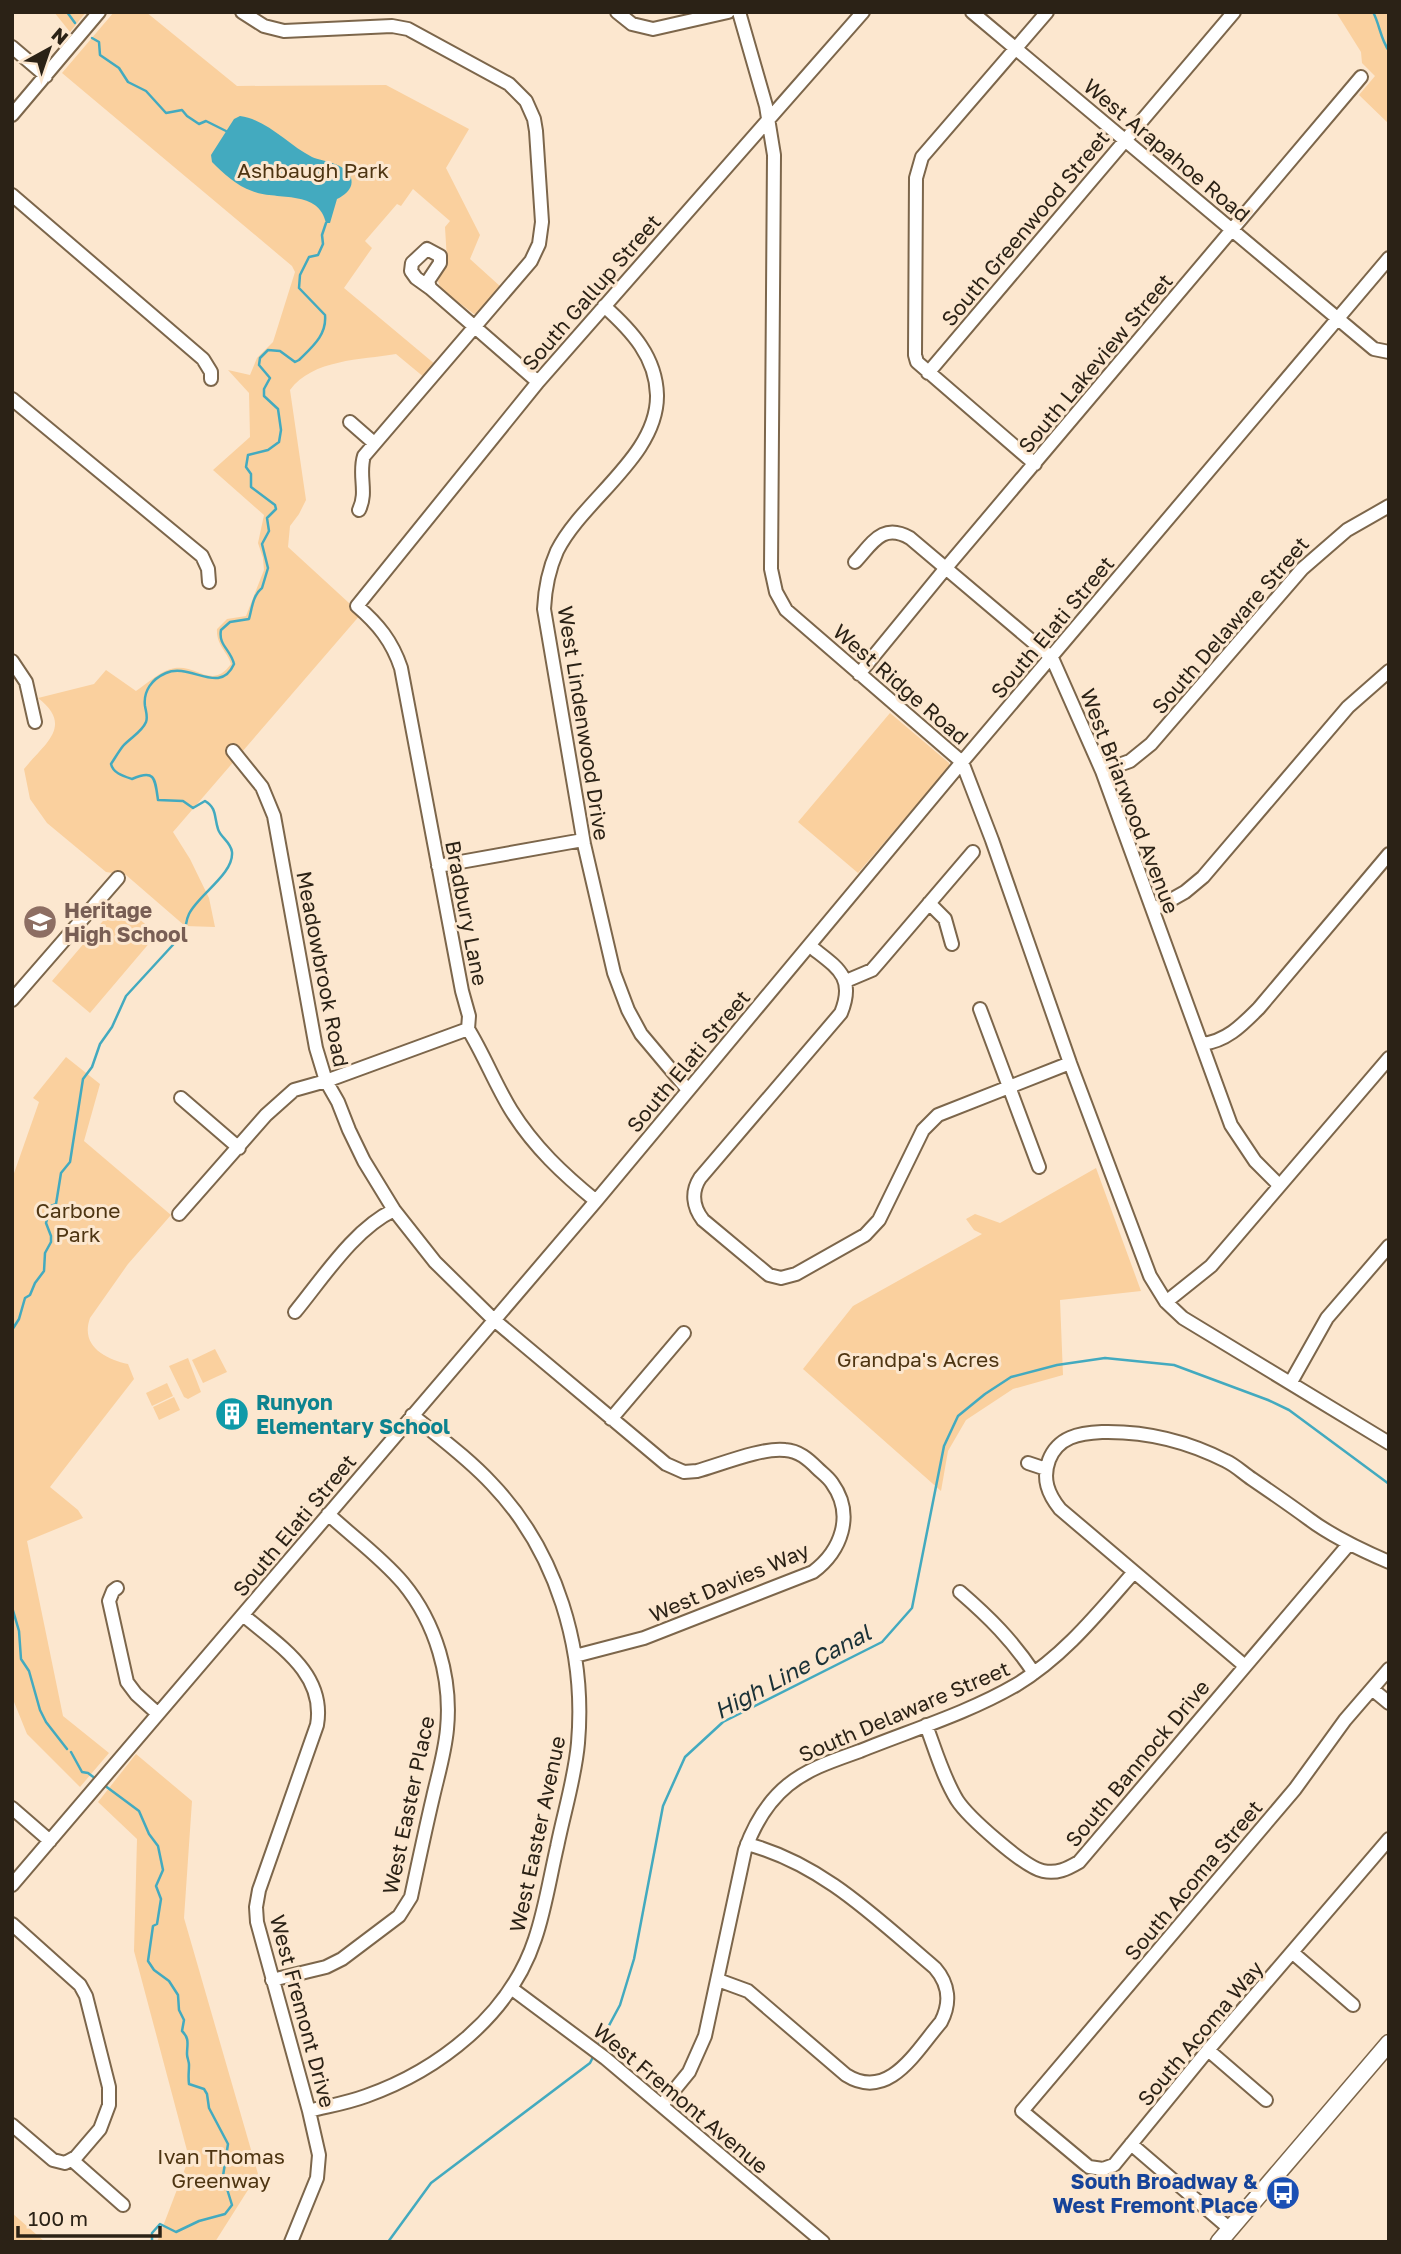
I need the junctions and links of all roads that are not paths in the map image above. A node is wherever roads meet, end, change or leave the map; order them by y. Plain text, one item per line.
1 (99, 12) edge
2 (242, 12) edge
3 (617, 12) edge
4 (728, 12) edge
5 (739, 12) edge
6 (863, 12) edge
7 (972, 12) edge
8 (1047, 12) edge
9 (1234, 12) edge
10 (12, 47) edge
11 (1016, 49) junction
12 (46, 76) junction
13 (1362, 77) dead end
14 (12, 115) edge
15 (769, 120) junction
16 (1125, 140) junction
17 (12, 195) edge
18 (1232, 230) junction
19 (1389, 258) edge
20 (430, 288) dead end
21 (604, 306) junction
22 (1337, 318) junction
23 (475, 328) junction
24 (1389, 352) edge
25 (928, 373) junction
26 (211, 379) dead end
27 (538, 382) junction
28 (12, 399) edge
29 (350, 422) dead end
30 (374, 443) junction
31 (1035, 464) junction
32 (1389, 506) edge
33 (359, 510) dead end
34 (855, 562) dead end
35 (945, 569) junction
36 (209, 582) dead end
37 (356, 606) joint
38 (1052, 658) junction
39 (12, 661) edge
40 (1389, 671) edge
41 (859, 674) junction
42 (35, 722) dead end
43 (233, 751) dead end
44 (962, 762) junction
45 (1102, 771) junction
46 (583, 840) junction
47 (973, 852) dead end
48 (1389, 854) edge
49 (438, 866) junction
50 (117, 878) dead end
51 (929, 903) junction
52 (1153, 910) junction
53 (952, 944) dead end
54 (810, 946) junction
55 (846, 981) junction
56 (12, 1000) edge
57 (980, 1009) dead end
58 (468, 1028) junction
59 (1202, 1044) junction
60 (1389, 1058) edge
61 (1070, 1063) junction
62 (326, 1080) junction
63 (1010, 1087) junction
64 (688, 1090) junction
65 (181, 1098) dead end
66 (239, 1148) junction
67 (1039, 1167) dead end
68 (1279, 1185) junction
69 (596, 1201) junction
70 (394, 1210) junction
71 (179, 1214) dead end
72 (1389, 1246) edge
73 (1166, 1302) junction
74 (295, 1312) dead end
75 (493, 1319) junction
76 (684, 1334) dead end
77 (1291, 1382) junction
78 (412, 1415) junction
79 (611, 1419) junction
80 (1389, 1434) edge
81 (1389, 1443) edge
82 (1028, 1463) dead end
83 (1046, 1469) junction
84 (328, 1514) junction
85 (1349, 1544) junction
86 (1389, 1562) edge
87 (1135, 1572) junction
88 (117, 1588) dead end
89 (960, 1592) dead end
90 (243, 1615) junction
91 (575, 1656) junction
92 (1245, 1666) junction
93 (1389, 1669) edge
94 (1034, 1673) junction
95 (1372, 1689) junction
96 (1389, 1703) edge
97 (157, 1713) junction
98 (926, 1725) junction
99 (12, 1808) edge
100 (1389, 1839) edge
101 (50, 1842) junction
102 (747, 1844) junction
103 (1378, 1851) junction
104 (1389, 1860) edge
105 (12, 1885) edge
106 (12, 1924) edge
107 (1293, 1953) junction
108 (272, 1980) junction
109 (718, 1980) junction
110 (512, 1988) junction
111 (1353, 2005) dead end
112 (1389, 2043) edge
113 (1208, 2050) junction
114 (1266, 2100) dead end
115 (662, 2105) junction
116 (1021, 2110) joint
117 (309, 2111) junction
118 (12, 2125) edge
119 (1131, 2144) junction
120 (72, 2160) junction
121 (123, 2205) dead end
122 (1224, 2235) edge
123 (291, 2242) edge
124 (824, 2242) edge

1 - 12 street
2 - 23 street
3 - 4 street
5 - 15 street, West Ridge Road
6 - 15 street, South Gallup Street
7 - 11 street, West Arapahoe Road
8 - 11 street
9 - 16 street, South Greenwood Street
10 - 12 street
11 - 16 street, West Arapahoe Road
11 - 25 street
12 - 14 street
13 - 18 street, South Lakeview Street
15 - 21 street, South Gallup Street
15 - 41 street, West Ridge Road
16 - 18 street, West Arapahoe Road
16 - 25 street, South Greenwood Street
17 - 26 street
18 - 22 street, West Arapahoe Road
18 - 31 street, South Lakeview Street
19 - 22 street, South Elati Street
20 - 23 street
21 - 27 street, South Gallup Street
21 - 46 street, West Lindenwood Drive
22 - 24 street, West Arapahoe Road
22 - 38 street, South Elati Street
23 - 27 street
23 - 30 street
25 - 31 street
27 - 37 street, South Gallup Street
28 - 36 street
29 - 30 street
30 - 33 street
31 - 35 street, South Lakeview Street
32 - 45 street, South Delaware Street
34 - 35 street, West Briarwood Avenue
35 - 38 street, West Briarwood Avenue
35 - 41 street, South Lakeview Street
37 - 49 street, Bradbury Lane
38 - 44 street, South Elati Street
38 - 45 street, West Briarwood Avenue
39 - 42 street
40 - 52 street
41 - 44 street, West Ridge Road
43 - 62 street, Meadowbrook Road
44 - 54 street, South Elati Street
44 - 61 street, West Ridge Road
45 - 52 street, West Briarwood Avenue
46 - 49 street
46 - 64 street, West Lindenwood Drive
47 - 51 street
48 - 59 street
49 - 58 street, Bradbury Lane
50 - 56 street
51 - 53 street
51 - 55 street
52 - 59 street, West Briarwood Avenue
54 - 55 street
54 - 64 street, South Elati Street
55 - 63 street
57 - 63 street
58 - 62 street
58 - 69 street, Bradbury Lane
59 - 68 street, West Briarwood Avenue
60 - 68 street
61 - 63 street
61 - 73 street, West Ridge Road
62 - 66 street
62 - 70 street, Meadowbrook Road
63 - 67 street
64 - 69 street, South Elati Street
65 - 66 street
66 - 71 street
68 - 73 street
69 - 75 street, South Elati Street
70 - 74 street
70 - 75 street, Meadowbrook Road
72 - 77 street
73 - 77 street, West Ridge Road
75 - 78 street, South Elati Street
75 - 79 street, West Davies Way
76 - 79 street
77 - 80 street, West Ridge Road
77 - 81 street, West Ridge Road
78 - 84 street, South Elati Street
78 - 91 street, West Easter Avenue
79 - 91 street, West Davies Way
82 - 83 street
83 - 85 street
83 - 87 street
84 - 90 street, South Elati Street
84 - 108 street, West Easter Place
85 - 86 street
85 - 92 street, South Bannock Drive
87 - 92 street
87 - 94 street, South Delaware Street
88 - 97 street
89 - 94 street
90 - 97 street, South Elati Street
90 - 108 street, West Fremont Drive
91 - 110 street, West Easter Avenue
92 - 98 street, South Bannock Drive
93 - 95 street, South Acoma Street
94 - 98 street, South Delaware Street
95 - 96 street
95 - 116 street, South Acoma Street
97 - 101 street, South Elati Street
98 - 102 street, South Delaware Street
99 - 101 street
100 - 103 street, South Acoma Way
101 - 105 street, South Elati Street
102 - 109 street, South Delaware Street
102 - 109 street
103 - 104 street
103 - 107 street, South Acoma Way
106 - 120 street
107 - 111 street
107 - 113 street, South Acoma Way
108 - 117 street, West Fremont Drive
109 - 115 street, South Delaware Street
110 - 115 street, West Fremont Avenue
110 - 117 street, West Easter Avenue
112 - 122 main road
113 - 114 street
113 - 119 street, South Acoma Way
115 - 124 street, West Fremont Avenue
116 - 119 street, South Acoma Way
117 - 123 street, West Fremont Drive
118 - 120 street
119 - 122 street
120 - 121 street

